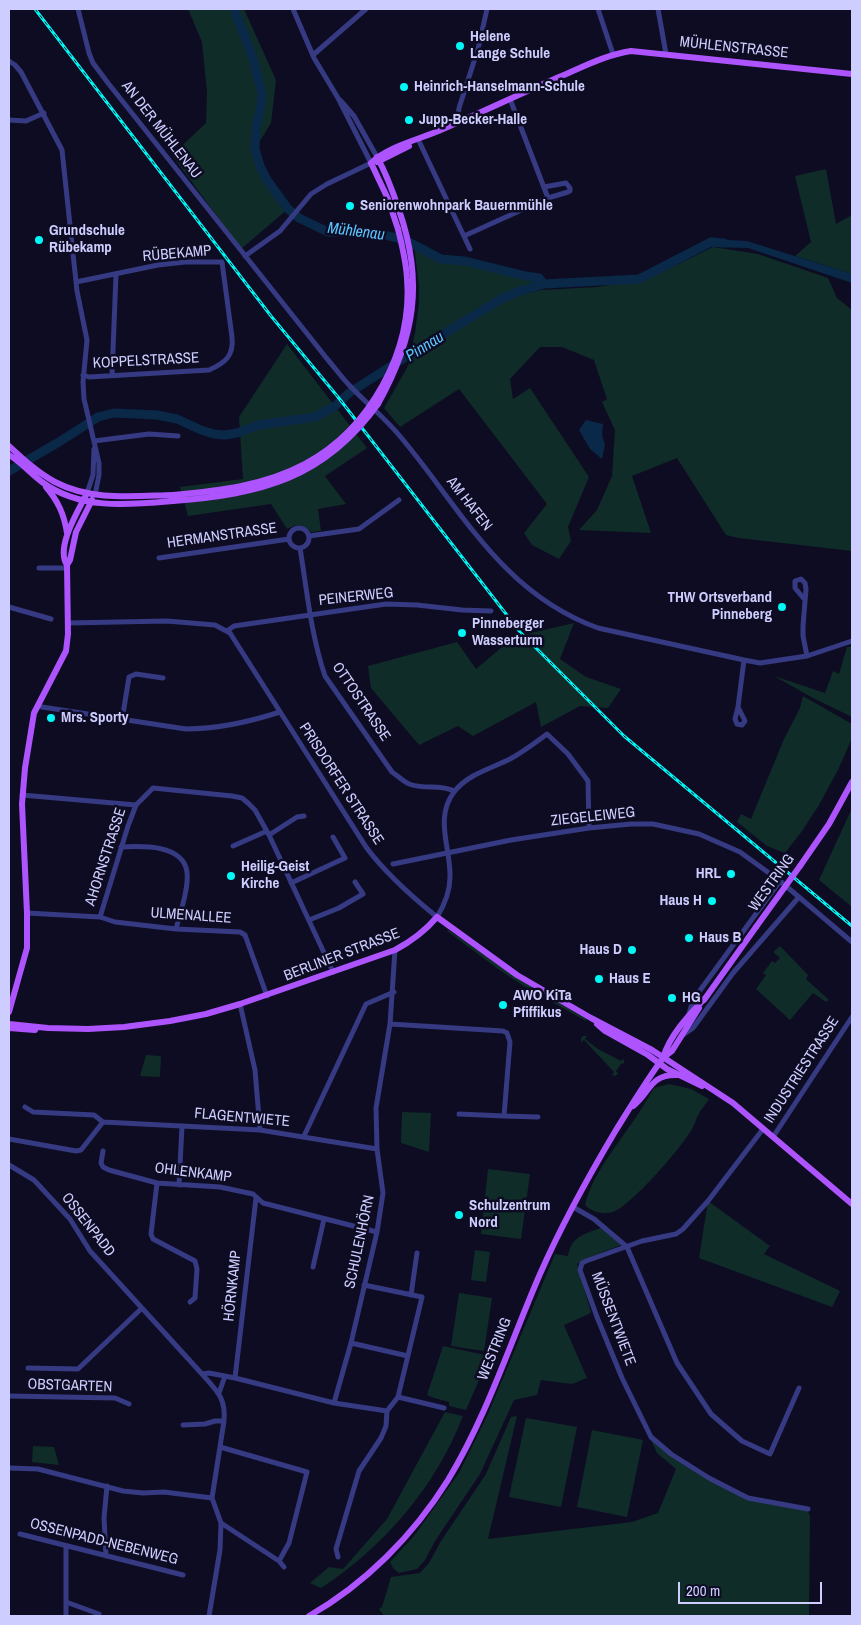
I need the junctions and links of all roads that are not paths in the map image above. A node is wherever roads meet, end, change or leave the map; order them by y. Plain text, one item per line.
1 (78, 9) edge
2 (293, 9) edge
3 (366, 9) edge
4 (487, 9) edge
5 (598, 9) edge
6 (658, 9) edge
7 (613, 54) junction
8 (666, 54) junction
9 (313, 55) junction
10 (9, 61) edge
11 (852, 74) edge
12 (338, 98) junction
13 (510, 99) junction
14 (44, 113) junction
15 (9, 120) edge
16 (459, 122) junction
17 (418, 140) junction
18 (378, 159) junction
19 (371, 163) junction
20 (544, 186) junction
21 (548, 198) junction
22 (401, 228) junction
23 (464, 236) junction
24 (470, 249) dead end
25 (245, 256) junction
26 (222, 262) joint
27 (116, 275) junction
28 (76, 282) junction
29 (112, 375) junction
30 (84, 376) junction
31 (178, 436) dead end
32 (94, 441) junction
33 (9, 446) edge
34 (14, 456) edge
35 (31, 469) junction
36 (42, 482) junction
37 (87, 493) junction
38 (95, 495) junction
39 (173, 498) junction
40 (399, 500) dead end
41 (83, 501) junction
42 (91, 503) junction
43 (309, 536) junction
44 (67, 537) junction
45 (289, 539) junction
46 (300, 548) junction
47 (159, 558) dead end
48 (67, 566) junction
49 (38, 568) dead end
50 (805, 600) dead end
51 (9, 607) edge
52 (490, 612) dead end
53 (311, 614) junction
54 (51, 619) dead end
55 (68, 623) junction
56 (227, 631) junction
57 (852, 641) edge
58 (807, 656) junction
59 (744, 660) junction
60 (163, 678) dead end
61 (38, 705) junction
62 (738, 707) dead end
63 (280, 712) junction
64 (122, 720) junction
65 (852, 782) edge
66 (454, 791) junction
67 (22, 795) junction
68 (136, 805) junction
69 (304, 816) dead end
70 (589, 828) junction
71 (268, 833) junction
72 (333, 837) dead end
73 (233, 846) dead end
74 (121, 847) junction
75 (447, 853) junction
76 (392, 864) dead end
77 (780, 881) junction
78 (355, 882) dead end
79 (291, 883) junction
80 (799, 898) junction
81 (27, 913) junction
82 (100, 917) junction
83 (438, 917) junction
84 (309, 920) junction
85 (176, 929) junction
86 (852, 942) edge
87 (396, 950) junction
88 (333, 972) junction
89 (394, 992) junction
90 (266, 996) junction
91 (707, 996) junction
92 (240, 1004) junction
93 (9, 1012) edge
94 (688, 1016) junction
95 (852, 1016) edge
96 (590, 1018) junction
97 (9, 1024) edge
98 (390, 1024) junction
99 (9, 1028) edge
100 (48, 1028) junction
101 (682, 1035) junction
102 (663, 1058) junction
103 (658, 1064) junction
104 (678, 1075) junction
105 (719, 1093) junction
106 (25, 1107) dead end
107 (628, 1110) junction
108 (460, 1114) dead end
109 (504, 1116) junction
110 (538, 1117) dead end
111 (104, 1122) junction
112 (182, 1126) junction
113 (763, 1129) junction
114 (260, 1130) junction
115 (304, 1136) junction
116 (773, 1137) junction
117 (9, 1138) edge
118 (377, 1149) junction
119 (103, 1151) dead end
120 (9, 1165) edge
121 (157, 1183) junction
122 (179, 1185) junction
123 (256, 1198) junction
124 (850, 1202) edge
125 (572, 1207) junction
126 (324, 1219) junction
127 (377, 1232) junction
128 (626, 1247) junction
129 (417, 1253) dead end
130 (313, 1267) dead end
131 (364, 1285) junction
132 (411, 1295) junction
133 (190, 1302) dead end
134 (142, 1308) junction
135 (351, 1343) junction
136 (408, 1356) junction
137 (28, 1368) dead end
138 (202, 1374) junction
139 (225, 1376) junction
140 (235, 1378) junction
141 (799, 1388) dead end
142 (219, 1393) junction
143 (9, 1396) edge
144 (398, 1397) junction
145 (334, 1403) junction
146 (129, 1404) dead end
147 (444, 1408) dead end
148 (387, 1411) junction
149 (224, 1421) junction
150 (183, 1425) dead end
151 (220, 1447) junction
152 (9, 1468) edge
153 (107, 1486) junction
154 (212, 1498) junction
155 (808, 1509) dead end
156 (222, 1523) junction
157 (20, 1534) dead end
158 (66, 1546) junction
159 (106, 1556) junction
160 (338, 1558) dead end
161 (279, 1561) junction
162 (284, 1567) dead end
163 (183, 1575) dead end
164 (66, 1602) junction
165 (99, 1614) dead end
166 (66, 1616) edge
167 (209, 1616) edge
168 (309, 1616) edge

1 - 25 street, AN DER MÜHLENAU
2 - 9 street
3 - 9 street
4 - 16 street
5 - 7 street
6 - 8 street
7 - 8 main road, MÜHLENSTRASSE
7 - 13 main road, MÜHLENSTRASSE
8 - 11 main road, MÜHLENSTRASSE
9 - 12 street
10 - 14 street
12 - 18 street
12 - 19 street
13 - 16 main road, MÜHLENSTRASSE
13 - 20 street
14 - 15 street
14 - 28 street
16 - 17 main road, MÜHLENSTRASSE
17 - 18 main road, MÜHLENSTRASSE
17 - 23 street
18 - 19 main road, MÜHLENSTRASSE
18 - 22 main road
19 - 22 main road
19 - 25 street, MÜHLENSTRASSE
20 - 21 street
20 - 21 street
21 - 23 street
22 - 39 main road, bridge
23 - 24 street
25 - 59 street, AM HAFEN
26 - 27 street, RÜBEKAMP
26 - 29 street, KOPPELSTRASSE
27 - 28 street, RÜBEKAMP
27 - 29 street
28 - 30 street
29 - 30 street, KOPPELSTRASSE
30 - 32 street
31 - 32 street
32 - 37 street
32 - 38 street
33 - 34 main road
34 - 35 main road
35 - 36 main road
35 - 37 main road
36 - 41 main road
36 - 44 main road
37 - 38 main road
37 - 41 main road
38 - 39 main road
38 - 42 main road
39 - 42 main road
40 - 43 street, HERMANSTRASSE
41 - 42 main road
41 - 44 main road
42 - 48 main road
43 - 45 street, HERMANSTRASSE
43 - 46 street
44 - 48 main road
45 - 46 street, HERMANSTRASSE
45 - 47 street, HERMANSTRASSE
46 - 53 street, OTTOSTRASSE
48 - 49 street
48 - 55 main road
50 - 58 street
51 - 54 street
52 - 53 street, PEINERWEG
53 - 56 street, PEINERWEG
53 - 66 street, OTTOSTRASSE
55 - 56 street
55 - 61 main road
56 - 63 street, PRISDORFER STRASSE
57 - 58 street, AM HAFEN
58 - 59 street, AM HAFEN
59 - 62 street
60 - 64 street
61 - 64 street
61 - 67 main road
63 - 64 street
63 - 83 street, PRISDORFER STRASSE
65 - 91 main road, WESTRING, bridge
66 - 70 street
66 - 75 street, BERLINER STRASSE
67 - 68 street
67 - 81 main road
68 - 71 street
68 - 74 street, AHORNSTRASSE
69 - 71 street
70 - 75 street, ZIEGELEIWEG
70 - 77 street, ZIEGELEIWEG
71 - 73 street
71 - 79 street
72 - 79 street
74 - 82 street, AHORNSTRASSE
74 - 85 street
75 - 76 street, ZIEGELEIWEG
75 - 83 street, BERLINER STRASSE
77 - 80 street, ZIEGELEIWEG
77 - 94 street
78 - 84 street
79 - 84 street
80 - 86 street, ZIEGELEIWEG
80 - 101 street
81 - 82 street, ULMENALLEE
81 - 93 main road
82 - 85 street, ULMENALLEE
83 - 87 main road, BERLINER STRASSE
83 - 96 main road, PRISDORFER STRASSE
84 - 88 street
85 - 90 street, ULMENALLEE
87 - 88 main road, BERLINER STRASSE
87 - 89 street, SCHULENHÖRN
88 - 90 main road, BERLINER STRASSE
89 - 98 street, SCHULENHÖRN
89 - 115 street
90 - 92 main road, BERLINER STRASSE
91 - 94 main road, WESTRING
91 - 101 main road, WESTRING
92 - 100 main road, BERLINER STRASSE
92 - 114 street
94 - 102 main road, WESTRING
95 - 116 street, INDUSTRIESTRASSE
96 - 102 main road, PRISDORFER STRASSE
96 - 103 main road, PRISDORFER STRASSE
97 - 100 main road, BERLINER STRASSE
98 - 109 street
98 - 118 street, SCHULENHÖRN
99 - 100 main road, BERLINER STRASSE
101 - 102 main road, WESTRING
102 - 103 main road, WESTRING
102 - 105 main road, PRISDORFER STRASSE
103 - 104 main road, PRISDORFER STRASSE
103 - 107 main road, WESTRING
104 - 105 main road, PRISDORFER STRASSE
104 - 107 main road
105 - 113 main road, PRISDORFER STRASSE
106 - 111 street, FLAGENTWIETE
107 - 125 main road, WESTRING
108 - 109 street
109 - 110 street
111 - 112 street, FLAGENTWIETE
111 - 117 street
112 - 114 street, FLAGENTWIETE
112 - 122 street
113 - 116 main road, PRISDORFER STRASSE
113 - 128 street, MÜSSENTWIETE
114 - 115 street, FLAGENTWIETE
115 - 118 street, FLAGENTWIETE
116 - 124 main road, PRISDORFER STRASSE
118 - 127 street, SCHULENHÖRN
119 - 121 street, OHLENKAMP
120 - 134 street, OSSENPADD
121 - 122 street, OHLENKAMP
121 - 133 street
122 - 123 street, OHLENKAMP
123 - 126 street, OHLENKAMP
123 - 140 street, HÖRNKAMP
125 - 128 street
125 - 168 main road, WESTRING
126 - 127 street, OHLENKAMP
126 - 130 street
127 - 131 street, SCHULENHÖRN
128 - 141 street
128 - 155 street, MÜSSENTWIETE
129 - 132 street
131 - 132 street
131 - 135 street, SCHULENHÖRN
132 - 136 street
134 - 137 street
134 - 138 street, OSSENPADD
135 - 136 street
135 - 145 street, SCHULENHÖRN
136 - 144 street
138 - 139 street
138 - 142 street, OSSENPADD
139 - 140 street
139 - 142 street
140 - 145 street
142 - 149 street
143 - 146 street, OBSTGARTEN
144 - 147 street
144 - 148 street
145 - 148 street
148 - 160 street
149 - 150 street
149 - 151 street
151 - 154 street
151 - 161 street
152 - 153 street
153 - 154 street
153 - 159 street
154 - 156 street
156 - 161 street
156 - 167 street
157 - 158 street, OSSENPADD-NEBENWEG
158 - 159 street, OSSENPADD-NEBENWEG
158 - 164 street
159 - 163 street, OSSENPADD-NEBENWEG
161 - 162 street
164 - 165 street
164 - 166 street

